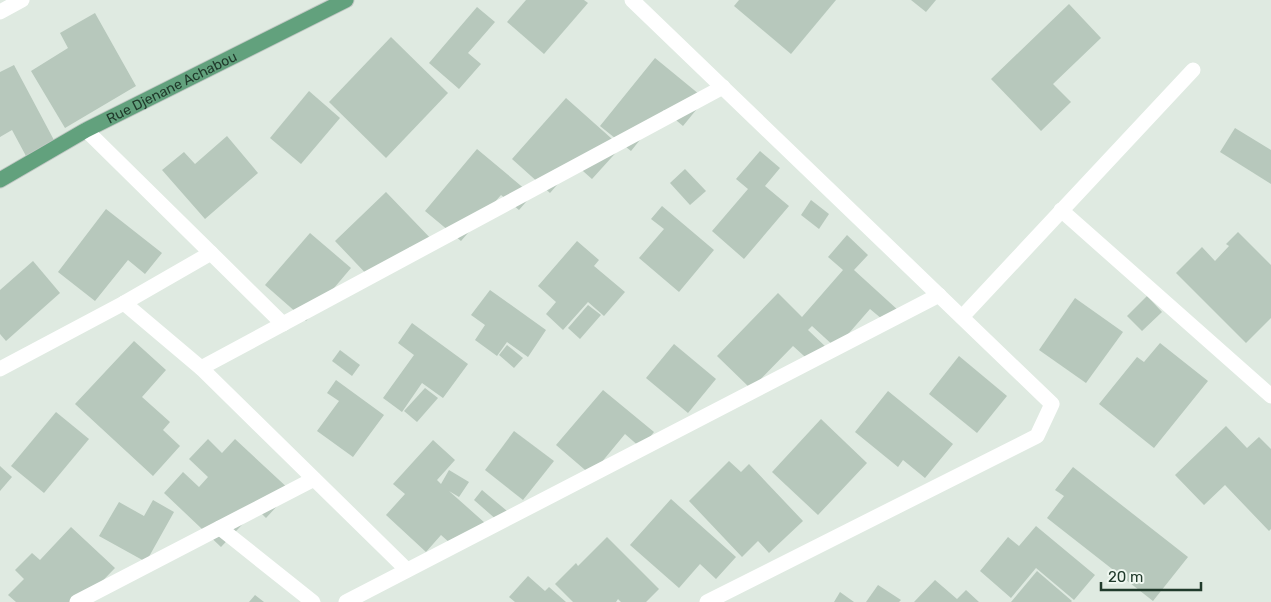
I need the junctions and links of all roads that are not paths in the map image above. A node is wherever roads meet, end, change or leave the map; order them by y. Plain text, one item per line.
1 (22, 0) edge
2 (346, 0) edge
3 (632, 0) edge
4 (0, 12) edge
5 (1193, 70) dead end
6 (723, 87) junction
7 (86, 130) junction
8 (0, 180) edge
9 (1061, 210) junction
10 (211, 252) junction
11 (939, 295) junction
12 (124, 303) junction
13 (962, 317) junction
14 (283, 324) junction
15 (201, 368) junction
16 (0, 369) edge
17 (1271, 396) edge
18 (314, 479) junction
19 (220, 528) junction
20 (407, 570) junction
21 (76, 602) edge
22 (313, 602) edge
23 (346, 602) edge
24 (707, 602) edge

1 - 4 street
2 - 7 main road, Rue Djenane Achabou
3 - 6 street
5 - 9 street
6 - 11 street
6 - 14 street
7 - 8 main road, Rue Djenane Achabou
7 - 10 street
9 - 13 street
9 - 17 street
10 - 12 street
10 - 14 street
11 - 13 street
11 - 20 street
12 - 15 street
12 - 16 street
13 - 24 street
14 - 15 street
15 - 18 street
18 - 19 street
18 - 20 street
19 - 21 street
19 - 22 street
20 - 23 street

